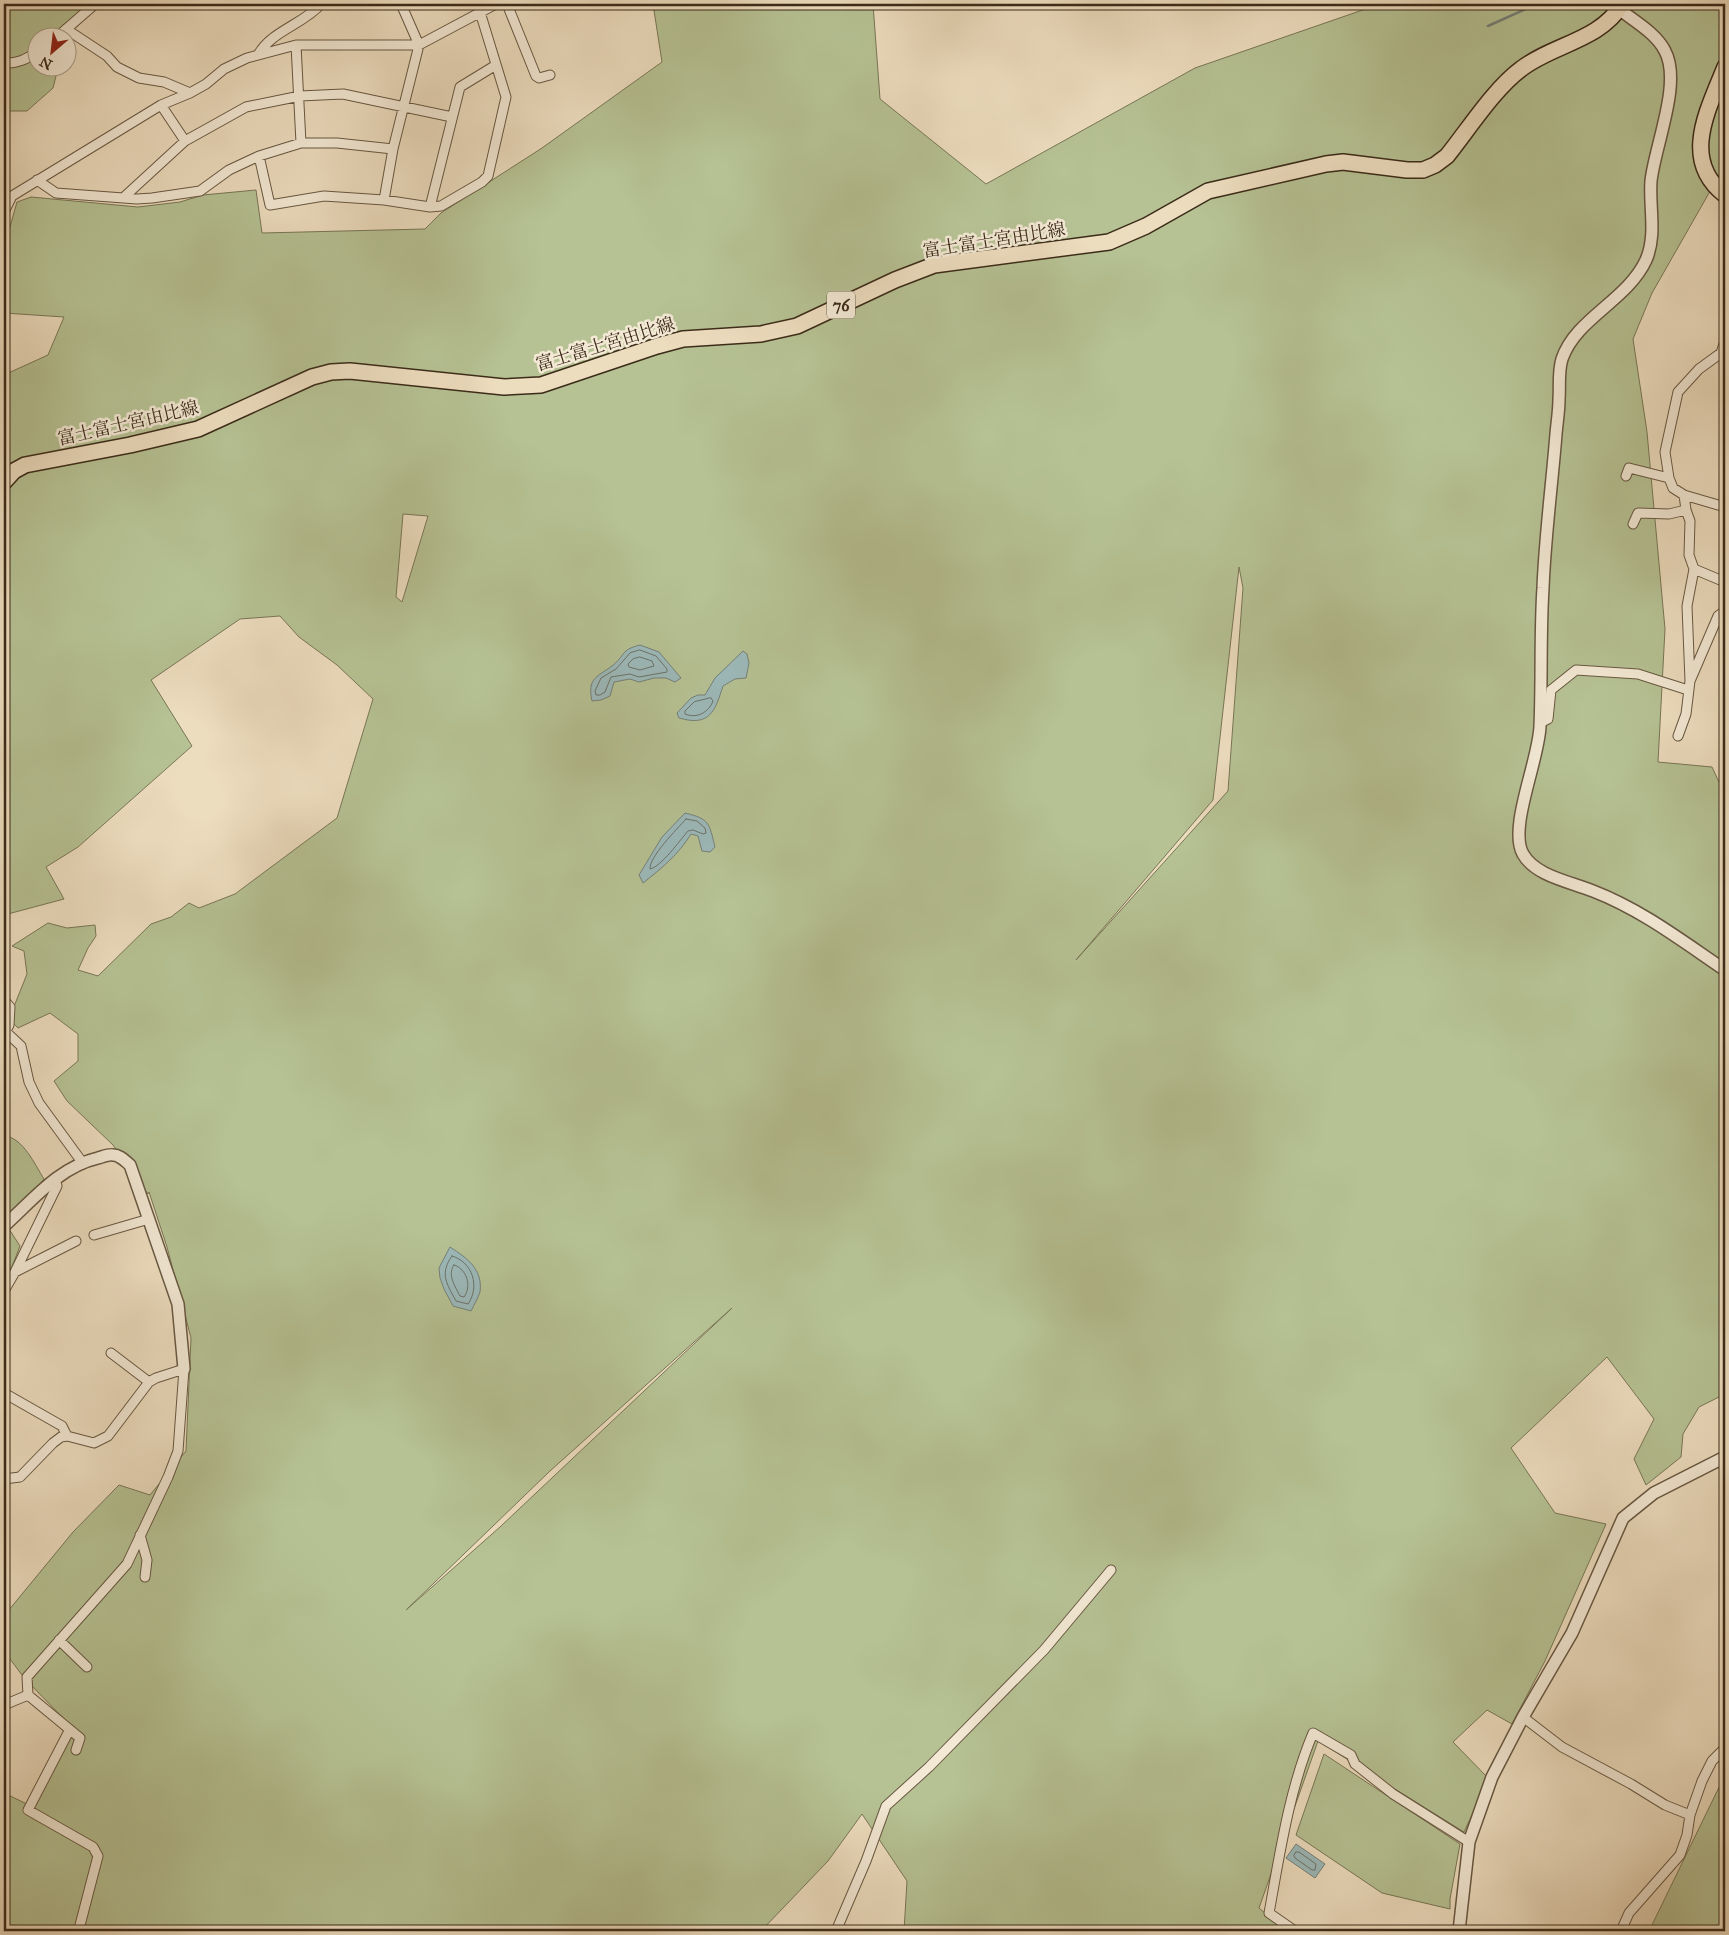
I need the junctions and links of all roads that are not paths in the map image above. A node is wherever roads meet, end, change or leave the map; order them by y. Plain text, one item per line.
1 (95, 4) edge
2 (321, 4) edge
3 (401, 4) edge
4 (496, 4) edge
5 (507, 4) edge
6 (1620, 6) edge
7 (480, 12) junction
8 (67, 28) edge
9 (78, 37) edge
10 (296, 45) junction
11 (420, 45) junction
12 (258, 55) junction
13 (28, 58) edge
14 (4, 63) edge
15 (496, 65) junction
16 (1725, 67) edge
17 (550, 75) dead end
18 (190, 93) junction
19 (300, 96) junction
20 (161, 105) junction
21 (404, 107) junction
22 (452, 117) junction
23 (185, 141) junction
24 (301, 143) junction
25 (393, 149) junction
26 (259, 156) junction
27 (37, 180) junction
28 (1723, 190) edge
29 (123, 198) junction
30 (384, 200) junction
31 (430, 207) junction
32 (4, 212) edge
33 (1725, 341) edge
34 (1626, 476) dead end
35 (1669, 478) junction
36 (4, 482) edge
37 (1684, 495) junction
38 (1725, 507) edge
39 (1686, 510) junction
40 (1633, 524) dead end
41 (1694, 569) junction
42 (1725, 582) edge
43 (1725, 611) edge
44 (1689, 686) junction
45 (1540, 723) junction
46 (1678, 736) dead end
47 (1725, 970) edge
48 (4, 1000) edge
49 (5, 1033) edge
50 (82, 1162) junction
51 (55, 1179) junction
52 (149, 1219) junction
53 (4, 1226) edge
54 (94, 1235) dead end
55 (76, 1241) dead end
56 (14, 1272) junction
57 (4, 1292) edge
58 (111, 1353) dead end
59 (184, 1369) junction
60 (149, 1382) junction
61 (4, 1393) edge
62 (67, 1436) junction
63 (1725, 1457) edge
64 (4, 1479) edge
65 (140, 1535) junction
66 (1111, 1570) dead end
67 (145, 1577) dead end
68 (59, 1640) junction
69 (87, 1667) dead end
70 (28, 1696) junction
71 (4, 1705) edge
72 (1523, 1717) junction
73 (69, 1731) junction
74 (1725, 1748) edge
75 (76, 1750) dead end
76 (1690, 1815) junction
77 (1469, 1842) junction
78 (79, 1928) dead end
79 (836, 1931) edge
80 (1295, 1931) edge
81 (1459, 1931) edge
82 (1621, 1931) edge

1 - 8 street
2 - 12 street
3 - 11 street
4 - 7 street
5 - 17 street
6 - 36 main road, 富士富士宮由比線 / 76
6 - 45 street
7 - 11 street
7 - 15 street
9 - 18 street
10 - 11 street
10 - 12 street
10 - 19 street
11 - 21 street
12 - 18 street
13 - 14 street
15 - 22 street
15 - 31 street
16 - 28 main road
18 - 20 street
19 - 21 street
19 - 23 street
19 - 24 street
20 - 23 street
20 - 27 street
21 - 22 street
21 - 25 street
22 - 31 street
23 - 29 street
24 - 25 street
24 - 26 street
25 - 30 street
26 - 29 street
26 - 30 street
27 - 29 street
27 - 32 street
30 - 31 street
33 - 35 street
34 - 35 street
35 - 37 street
37 - 38 street
37 - 39 street
39 - 40 street
39 - 41 street
41 - 42 street
41 - 44 street
43 - 44 street
44 - 45 street
44 - 46 street
45 - 47 street
48 - 49 street
49 - 50 street
50 - 51 street
50 - 52 street
51 - 53 street
51 - 56 street
52 - 54 street
52 - 59 street
55 - 56 street
56 - 57 street
58 - 60 street
59 - 60 street
59 - 65 street
60 - 62 street
61 - 62 street
62 - 64 street
63 - 72 street
65 - 67 street
65 - 68 street
66 - 79 street
68 - 69 street
68 - 70 street
70 - 71 street
70 - 73 street
72 - 76 street
72 - 77 street
73 - 75 street
73 - 78 street
74 - 76 street
76 - 82 street
77 - 80 street
77 - 81 street

